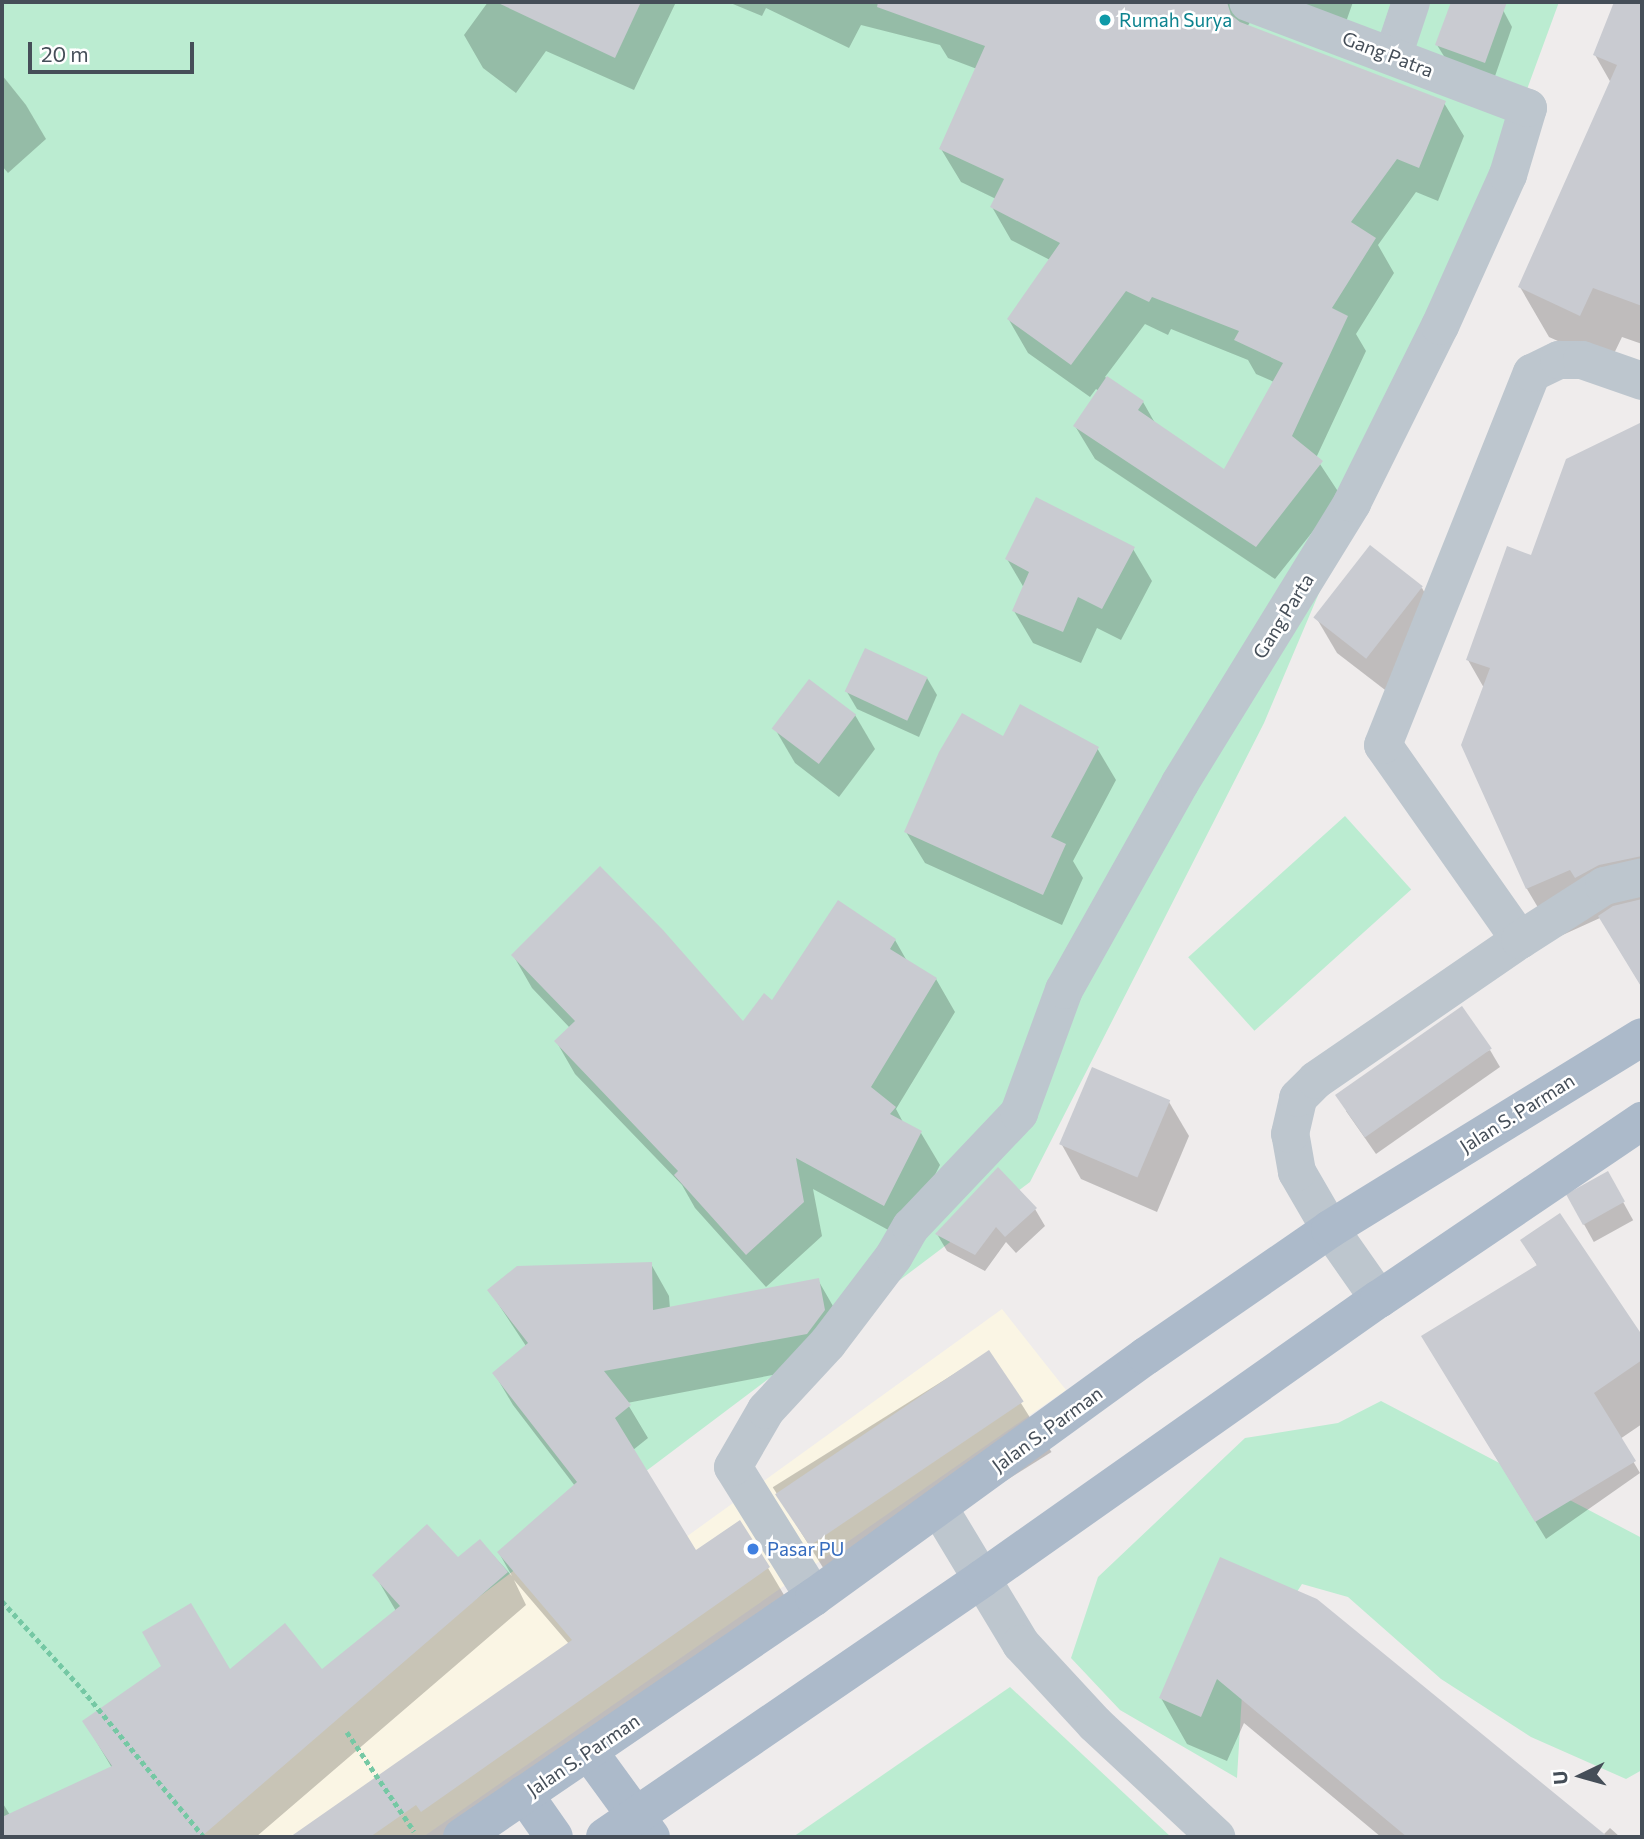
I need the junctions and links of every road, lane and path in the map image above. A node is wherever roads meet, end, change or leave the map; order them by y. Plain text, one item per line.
1 (1248, 2) edge
2 (1411, 2) edge
3 (1393, 56) junction
4 (1528, 108) joint
5 (1642, 382) edge
6 (1642, 877) edge
7 (1520, 940) junction
8 (1642, 1037) edge
9 (1642, 1121) edge
10 (1330, 1229) junction
11 (1379, 1299) junction
12 (939, 1508) junction
13 (984, 1578) junction
14 (814, 1597) junction
15 (2, 1601) edge
16 (346, 1732) dead end
17 (589, 1752) junction
18 (524, 1794) junction
19 (643, 1827) edge
20 (414, 1831) dead end
21 (204, 1837) edge
22 (462, 1837) edge
23 (554, 1837) edge
24 (605, 1837) edge
25 (1216, 1837) edge

1 - 3 street, Gang Patra
2 - 3 street
3 - 4 street, Gang Patra
4 - 14 street, Gang Parta
5 - 7 street
6 - 7 street
7 - 10 street
8 - 10 main road, Jalan S. Parman
9 - 11 main road
10 - 11 street
10 - 12 main road, Jalan S. Parman
11 - 13 main road
12 - 13 street
12 - 14 main road, Jalan S. Parman
13 - 19 main road
13 - 25 street
14 - 17 main road, Jalan S. Parman
15 - 21 path
16 - 20 path
17 - 18 main road, Jalan S. Parman
17 - 19 main road
18 - 22 main road, Jalan S. Parman
18 - 23 main road
19 - 24 main road

